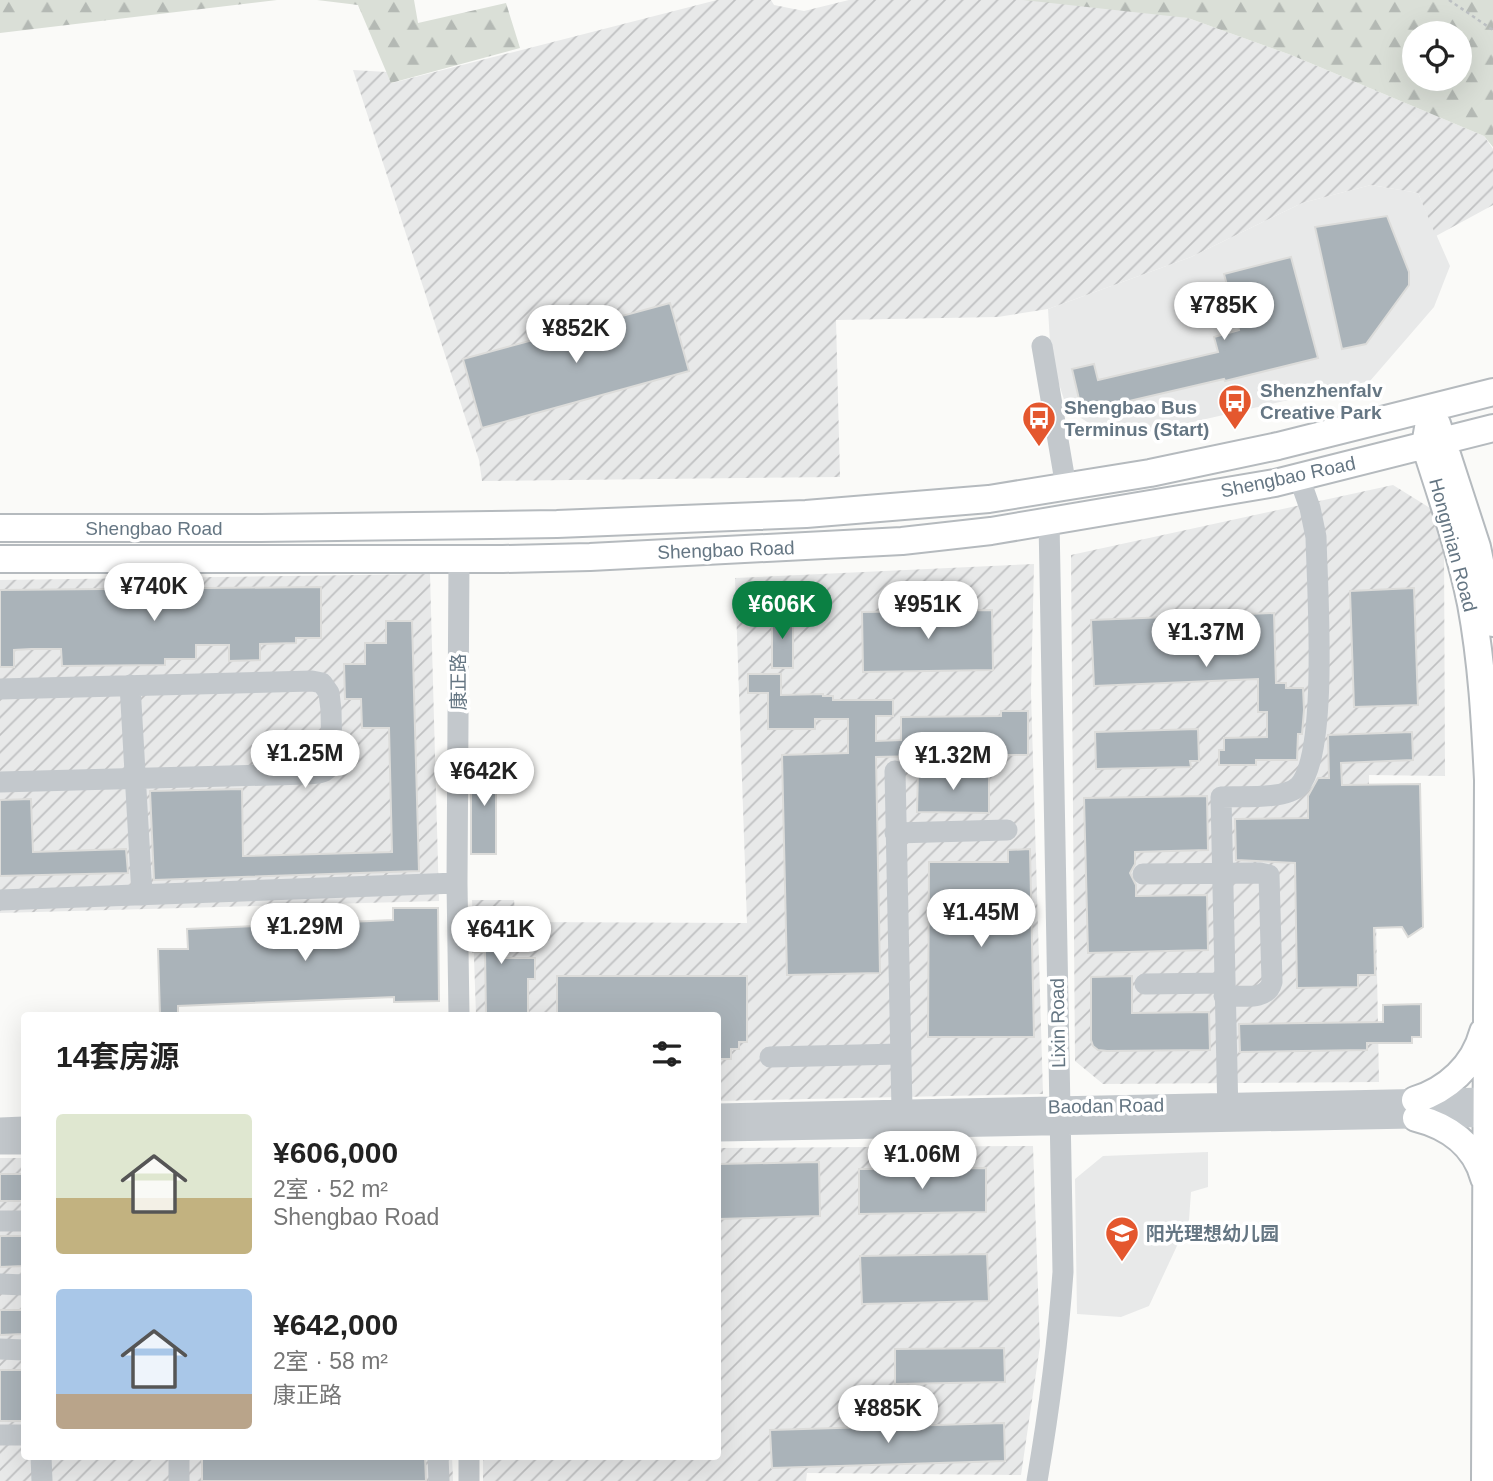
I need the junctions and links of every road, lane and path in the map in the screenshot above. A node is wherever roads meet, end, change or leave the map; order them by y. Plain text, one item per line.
1 (1449, 0) edge
2 (1493, 30) edge
3 (1042, 346) dead end
4 (1493, 392) edge
5 (1431, 409) junction
6 (1493, 428) edge
7 (1434, 443) junction
8 (1299, 477) junction
9 (1066, 487) junction
10 (1049, 521) junction
11 (0, 528) edge
12 (0, 558) edge
13 (459, 558) junction
14 (1492, 609) edge
15 (130, 685) junction
16 (0, 689) edge
17 (895, 771) dead end
18 (134, 778) junction
19 (0, 782) edge
20 (1007, 830) dead end
21 (895, 833) junction
22 (1222, 873) junction
23 (1143, 874) dead end
24 (457, 883) junction
25 (142, 895) junction
26 (0, 900) edge
27 (1145, 984) dead end
28 (1224, 989) junction
29 (459, 1012) edge
30 (1487, 1017) junction
31 (900, 1054) junction
32 (770, 1057) dead end
33 (1490, 1107) edge
34 (1415, 1109) junction
35 (902, 1110) junction
36 (1227, 1112) junction
37 (721, 1114) edge
38 (1060, 1115) junction
39 (21, 1127) edge
40 (0, 1128) edge
41 (721, 1131) edge
42 (0, 1144) edge
43 (21, 1144) edge
44 (1486, 1188) junction
45 (0, 1221) edge
46 (21, 1221) edge
47 (0, 1284) edge
48 (21, 1284) edge
49 (0, 1349) edge
50 (21, 1350) edge
51 (0, 1435) edge
52 (21, 1435) edge
53 (41, 1460) edge
54 (179, 1460) edge
55 (438, 1460) edge
56 (469, 1460) edge
57 (42, 1481) edge
58 (179, 1481) edge
59 (439, 1481) edge
60 (469, 1481) edge
61 (1037, 1481) edge
62 (1485, 1481) edge

1 - 2 path
3 - 9 street
4 - 5 main road
5 - 7 main road, Hongmian Road
5 - 9 main road, Shengbao Road
6 - 7 main road
7 - 8 main road, Shengbao Road
7 - 14 main road, Hongmian Road
7 - 30 main road, Hongmian Road
8 - 10 main road, Shengbao Road
8 - 22 street
9 - 11 main road, Shengbao Road
10 - 13 main road, Shengbao Road
10 - 38 street, Lixin Road
12 - 13 main road, Shengbao Road
13 - 24 street, 康正路
15 - 16 street
15 - 18 street
15 - 18 street
17 - 21 street
18 - 19 street
18 - 25 street
20 - 21 street
21 - 31 street
22 - 23 street
22 - 28 street
22 - 28 street
24 - 25 street
24 - 29 street, 康正路
25 - 26 street
27 - 28 street
28 - 36 street
30 - 33 main road, Hongmian Road
30 - 34 main road
31 - 32 street
31 - 35 street
33 - 34 street, Baodan Road
33 - 44 main road, Hongmian Road
34 - 36 street, Baodan Road
34 - 44 main road
35 - 37 street, Baodan Road
35 - 38 street, Baodan Road
36 - 38 street, Baodan Road
38 - 41 street, Baodan Road
38 - 61 street, Lixin Road
39 - 40 street
42 - 43 street
44 - 62 main road, Hongmian Road
45 - 46 street
47 - 48 street
49 - 50 street
51 - 52 street
53 - 57 street
54 - 58 street
55 - 59 street
56 - 60 street

